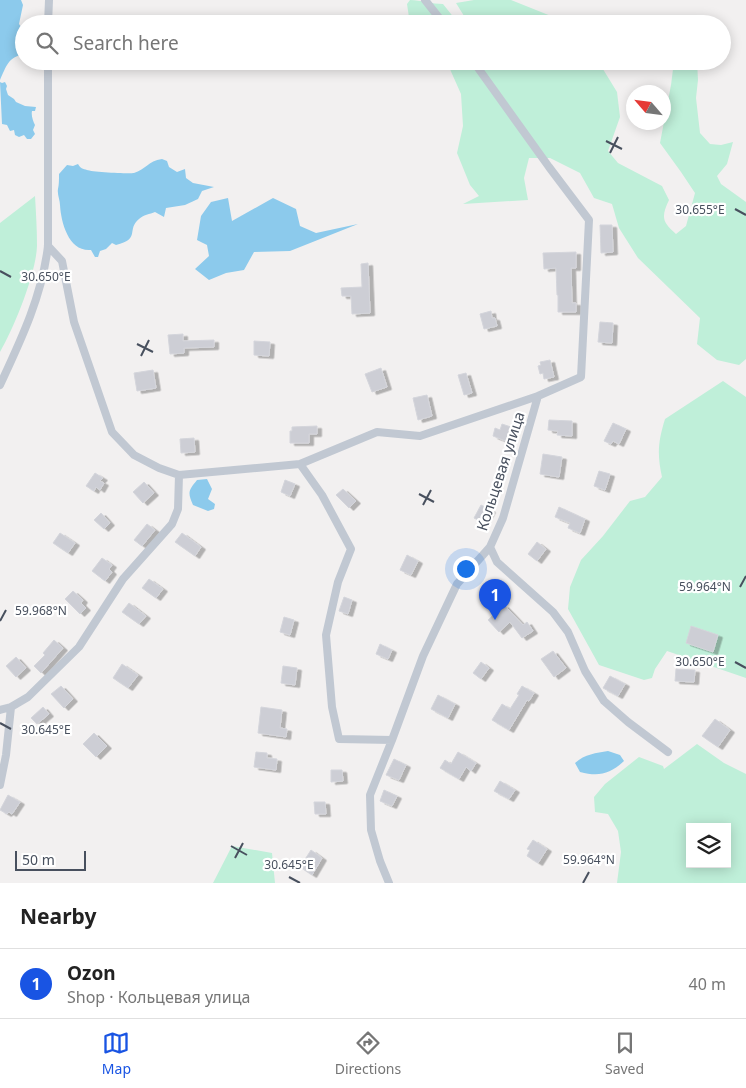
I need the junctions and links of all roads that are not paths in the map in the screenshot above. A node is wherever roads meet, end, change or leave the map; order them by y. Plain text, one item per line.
1 (49, 0) edge
2 (425, 0) edge
3 (48, 15) edge
4 (437, 15) edge
5 (48, 70) edge
6 (479, 70) edge
7 (48, 246) junction
8 (0, 385) edge
9 (538, 396) junction
10 (300, 464) junction
11 (179, 475) junction
12 (490, 547) junction
13 (11, 707) junction
14 (0, 710) edge
15 (392, 740) junction
16 (668, 752) dead end
17 (0, 785) edge
18 (389, 883) edge

1 - 3 street
2 - 4 street
5 - 7 street
6 - 9 street, Кольцевая улица
7 - 8 street
7 - 11 street
9 - 10 street
9 - 12 street, Кольцевая улица
10 - 11 street
10 - 15 street
11 - 13 street
12 - 15 street, Кольцевая улица
12 - 16 street
13 - 14 street
13 - 17 street
15 - 18 street, Кольцевая улица

